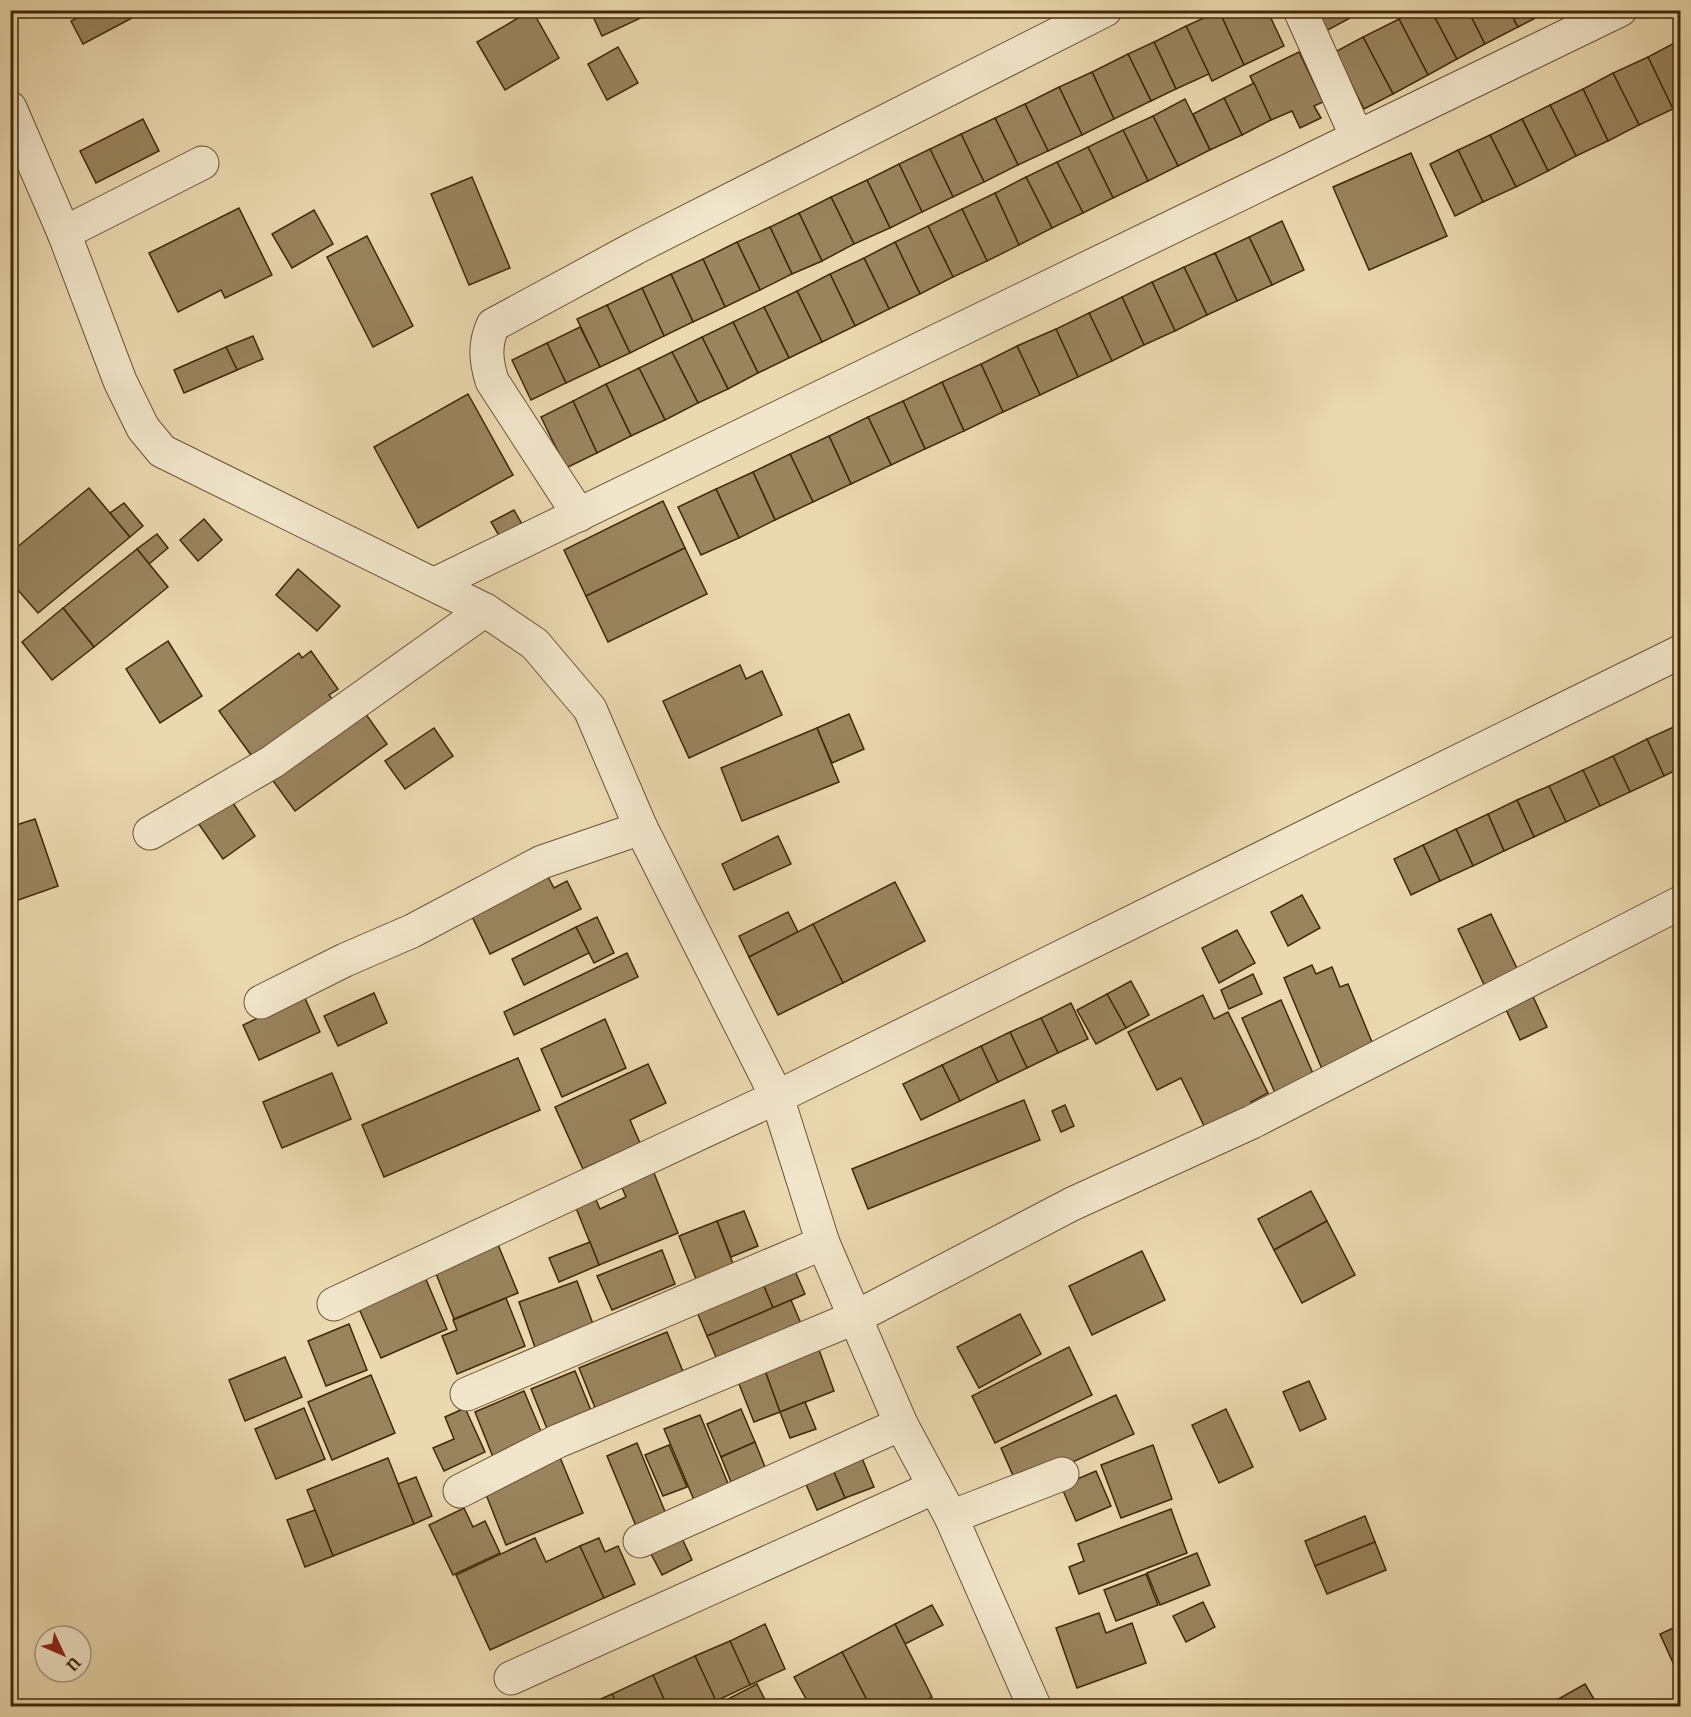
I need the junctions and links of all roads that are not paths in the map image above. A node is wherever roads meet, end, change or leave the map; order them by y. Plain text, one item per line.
1 (1105, 10) edge
2 (1299, 10) edge
3 (1620, 10) edge
4 (10, 108) edge
5 (1357, 137) junction
6 (17, 143) edge
7 (202, 164) dead end
8 (64, 233) junction
9 (579, 515) junction
10 (435, 584) junction
11 (485, 610) junction
12 (1680, 652) edge
13 (640, 828) junction
14 (150, 833) dead end
15 (1680, 903) edge
16 (261, 1002) dead end
17 (777, 1097) junction
18 (823, 1243) junction
19 (333, 1304) dead end
20 (855, 1317) junction
21 (467, 1394) dead end
22 (901, 1424) junction
23 (1062, 1474) dead end
24 (935, 1487) junction
25 (460, 1491) dead end
26 (951, 1517) junction
27 (640, 1541) dead end
28 (511, 1678) dead end
29 (1034, 1707) edge

1 - 9 street
2 - 5 street
3 - 5 street
4 - 6 street
5 - 9 street
6 - 8 street
7 - 8 street
8 - 10 street
9 - 10 street
10 - 11 street
11 - 13 street
11 - 14 street
12 - 17 street
13 - 16 street
13 - 17 street
15 - 20 street
17 - 18 street
17 - 19 street
18 - 20 street
18 - 21 street
20 - 22 street
20 - 25 street
22 - 24 street
22 - 27 street
23 - 26 street
24 - 26 street
24 - 28 street
26 - 29 street

